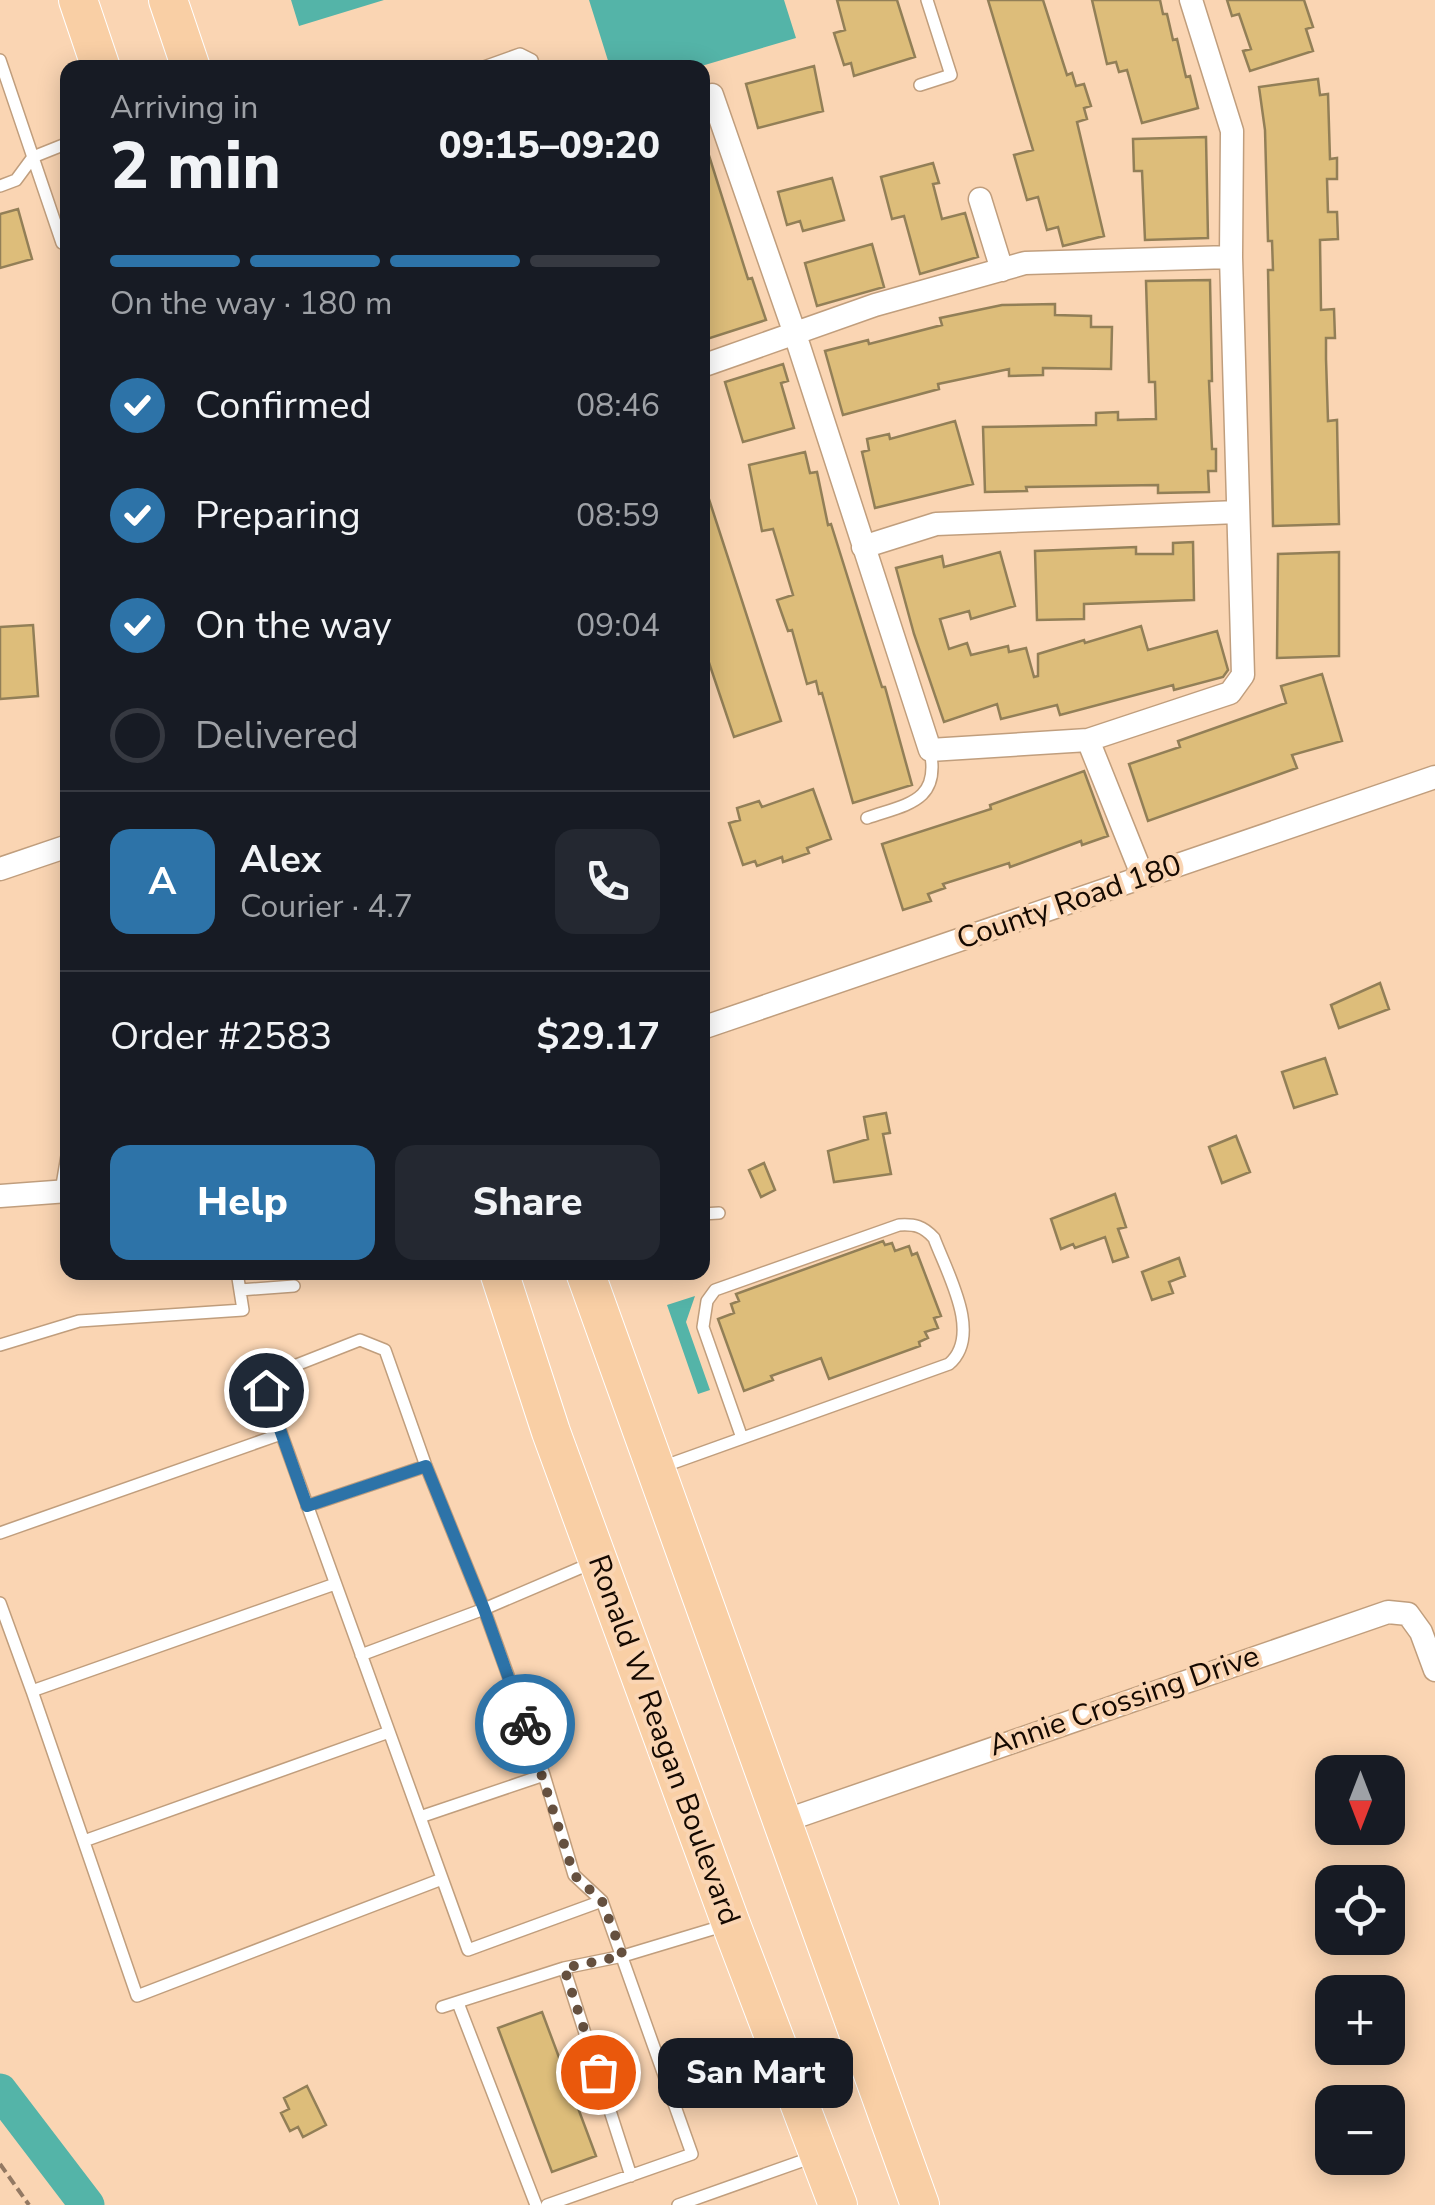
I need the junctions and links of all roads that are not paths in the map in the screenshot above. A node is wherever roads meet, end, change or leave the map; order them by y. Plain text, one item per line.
1 (78, 0) edge
2 (168, 0) edge
3 (927, 0) edge
4 (1192, 0) edge
5 (0, 60) edge
6 (98, 60) edge
7 (189, 60) edge
8 (504, 60) edge
9 (532, 60) edge
10 (920, 85) dead end
11 (710, 102) edge
12 (60, 146) edge
13 (33, 158) junction
14 (0, 186) edge
15 (980, 199) dead end
16 (60, 236) edge
17 (1231, 256) junction
18 (1002, 270) junction
19 (795, 334) junction
20 (710, 363) edge
21 (1238, 512) junction
22 (863, 547) junction
23 (1088, 740) junction
24 (930, 750) junction
25 (1435, 777) edge
26 (867, 818) dead end
27 (60, 849) edge
28 (0, 869) edge
29 (1142, 877) junction
30 (710, 1025) edge
31 (60, 1191) edge
32 (0, 1196) edge
33 (719, 1213) dead end
34 (710, 1214) edge
35 (238, 1280) edge
36 (501, 1280) edge
37 (588, 1280) edge
38 (294, 1286) dead end
39 (240, 1290) junction
40 (0, 1345) edge
41 (282, 1434) junction
42 (742, 1438) junction
43 (426, 1466) junction
44 (655, 1470) junction
45 (307, 1506) junction
46 (0, 1533) edge
47 (598, 1560) junction
48 (335, 1584) junction
49 (0, 1603) edge
50 (484, 1609) junction
51 (15, 1643) junction
52 (0, 1648) edge
53 (361, 1656) junction
54 (1435, 1670) edge
55 (32, 1691) junction
56 (389, 1732) junction
57 (544, 1775) junction
58 (420, 1817) junction
59 (784, 1820) junction
60 (84, 1840) junction
61 (442, 1879) junction
62 (602, 1901) junction
63 (730, 1924) junction
64 (623, 1956) junction
65 (564, 1968) junction
66 (458, 2002) junction
67 (442, 2007) dead end
68 (820, 2155) junction
69 (631, 2176) junction
70 (536, 2205) edge
71 (547, 2205) edge
72 (678, 2205) edge
73 (838, 2205) edge
74 (920, 2205) edge

1 - 6 main road
2 - 7 main road
3 - 10 lane
4 - 17 street
5 - 13 lane
8 - 9 lane
11 - 19 street
12 - 13 lane
13 - 14 lane
13 - 16 lane
15 - 18 street
17 - 18 street
17 - 21 street
18 - 19 street
19 - 20 street
19 - 22 street
21 - 22 street
21 - 23 street
22 - 24 street
23 - 24 street
23 - 29 street
24 - 26 lane
25 - 29 street, County Road 180
27 - 28 street
29 - 30 street, County Road 180
31 - 32 street
33 - 34 lane
35 - 39 lane
36 - 47 main road, Ronald W Reagan Boulevard
37 - 44 main road
38 - 39 lane
39 - 40 lane
41 - 43 lane
41 - 45 lane
41 - 46 lane
42 - 42 lane
42 - 44 lane
43 - 45 lane
43 - 50 lane
44 - 59 main road
45 - 48 lane
47 - 50 lane
47 - 63 main road, Ronald W Reagan Boulevard
48 - 53 lane
48 - 55 lane
49 - 51 lane
50 - 53 lane
50 - 57 lane
51 - 52 lane
51 - 55 lane
53 - 56 lane
54 - 59 street, Annie Crossing Drive
55 - 60 lane
56 - 58 lane
56 - 60 lane
57 - 58 lane
57 - 62 lane
58 - 61 lane
59 - 74 main road
60 - 61 lane
61 - 62 lane
62 - 64 lane
63 - 64 lane
63 - 68 main road, Ronald W Reagan Boulevard
64 - 65 lane
64 - 69 lane
65 - 66 lane
65 - 69 lane
66 - 67 lane
66 - 70 lane
68 - 72 lane
68 - 73 main road, Ronald W Reagan Boulevard
69 - 71 lane

